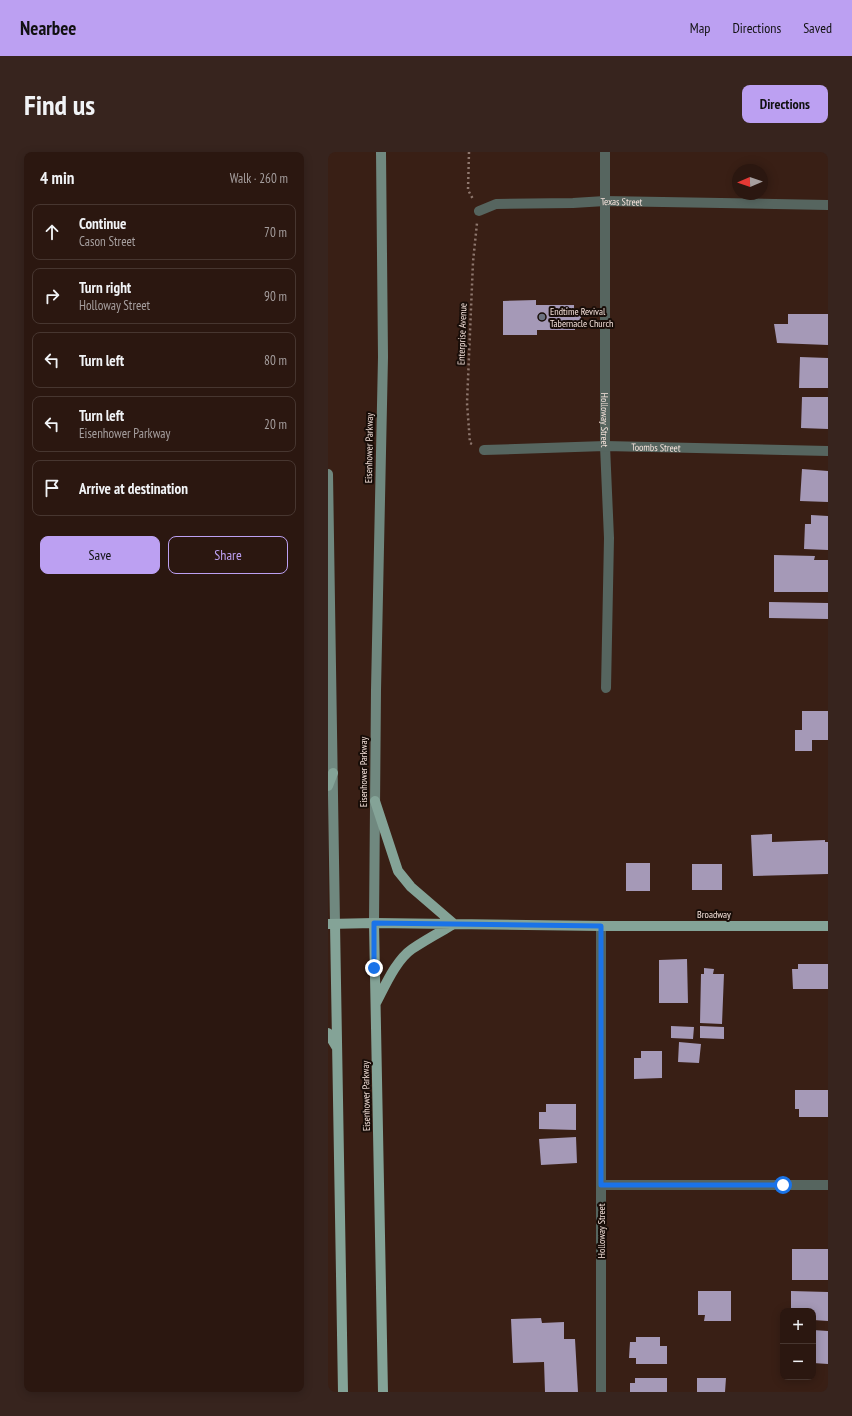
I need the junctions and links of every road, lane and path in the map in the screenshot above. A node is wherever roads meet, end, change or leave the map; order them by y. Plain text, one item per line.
1 (380, 152) edge
2 (469, 152) edge
3 (605, 152) edge
4 (605, 201) junction
5 (828, 205) edge
6 (479, 211) junction
7 (605, 446) junction
8 (484, 450) joint
9 (828, 450) edge
10 (328, 474) edge
11 (606, 688) dead end
12 (333, 773) junction
13 (328, 786) edge
14 (375, 801) junction
15 (374, 923) junction
16 (332, 924) edge
17 (454, 924) junction
18 (601, 926) junction
19 (828, 926) edge
20 (375, 1004) junction
21 (328, 1033) edge
22 (337, 1048) junction
23 (601, 1185) junction
24 (828, 1185) edge
25 (343, 1392) edge
26 (383, 1392) edge
27 (601, 1392) edge

1 - 14 street, Eisenhower Parkway
2 - 6 path
3 - 4 street, Holloway Street
4 - 5 street, Texas Street
4 - 6 street, Texas Street
4 - 7 street, Holloway Street
6 - 8 path, Enterprise Avenue
7 - 8 street, Toombs Street
7 - 9 street, Toombs Street
7 - 11 street, Holloway Street
10 - 12 street
12 - 13 main road
12 - 16 street
14 - 15 street, Eisenhower Parkway
14 - 17 main road
15 - 16 main road, Broadway
15 - 17 main road, Broadway
15 - 20 main road, Eisenhower Parkway
16 - 22 main road
17 - 18 main road, Broadway
17 - 20 main road
18 - 19 main road, Broadway
18 - 23 street, Holloway Street
20 - 26 main road, Eisenhower Parkway
21 - 22 main road
22 - 25 main road
23 - 24 street
23 - 27 street, Holloway Street

